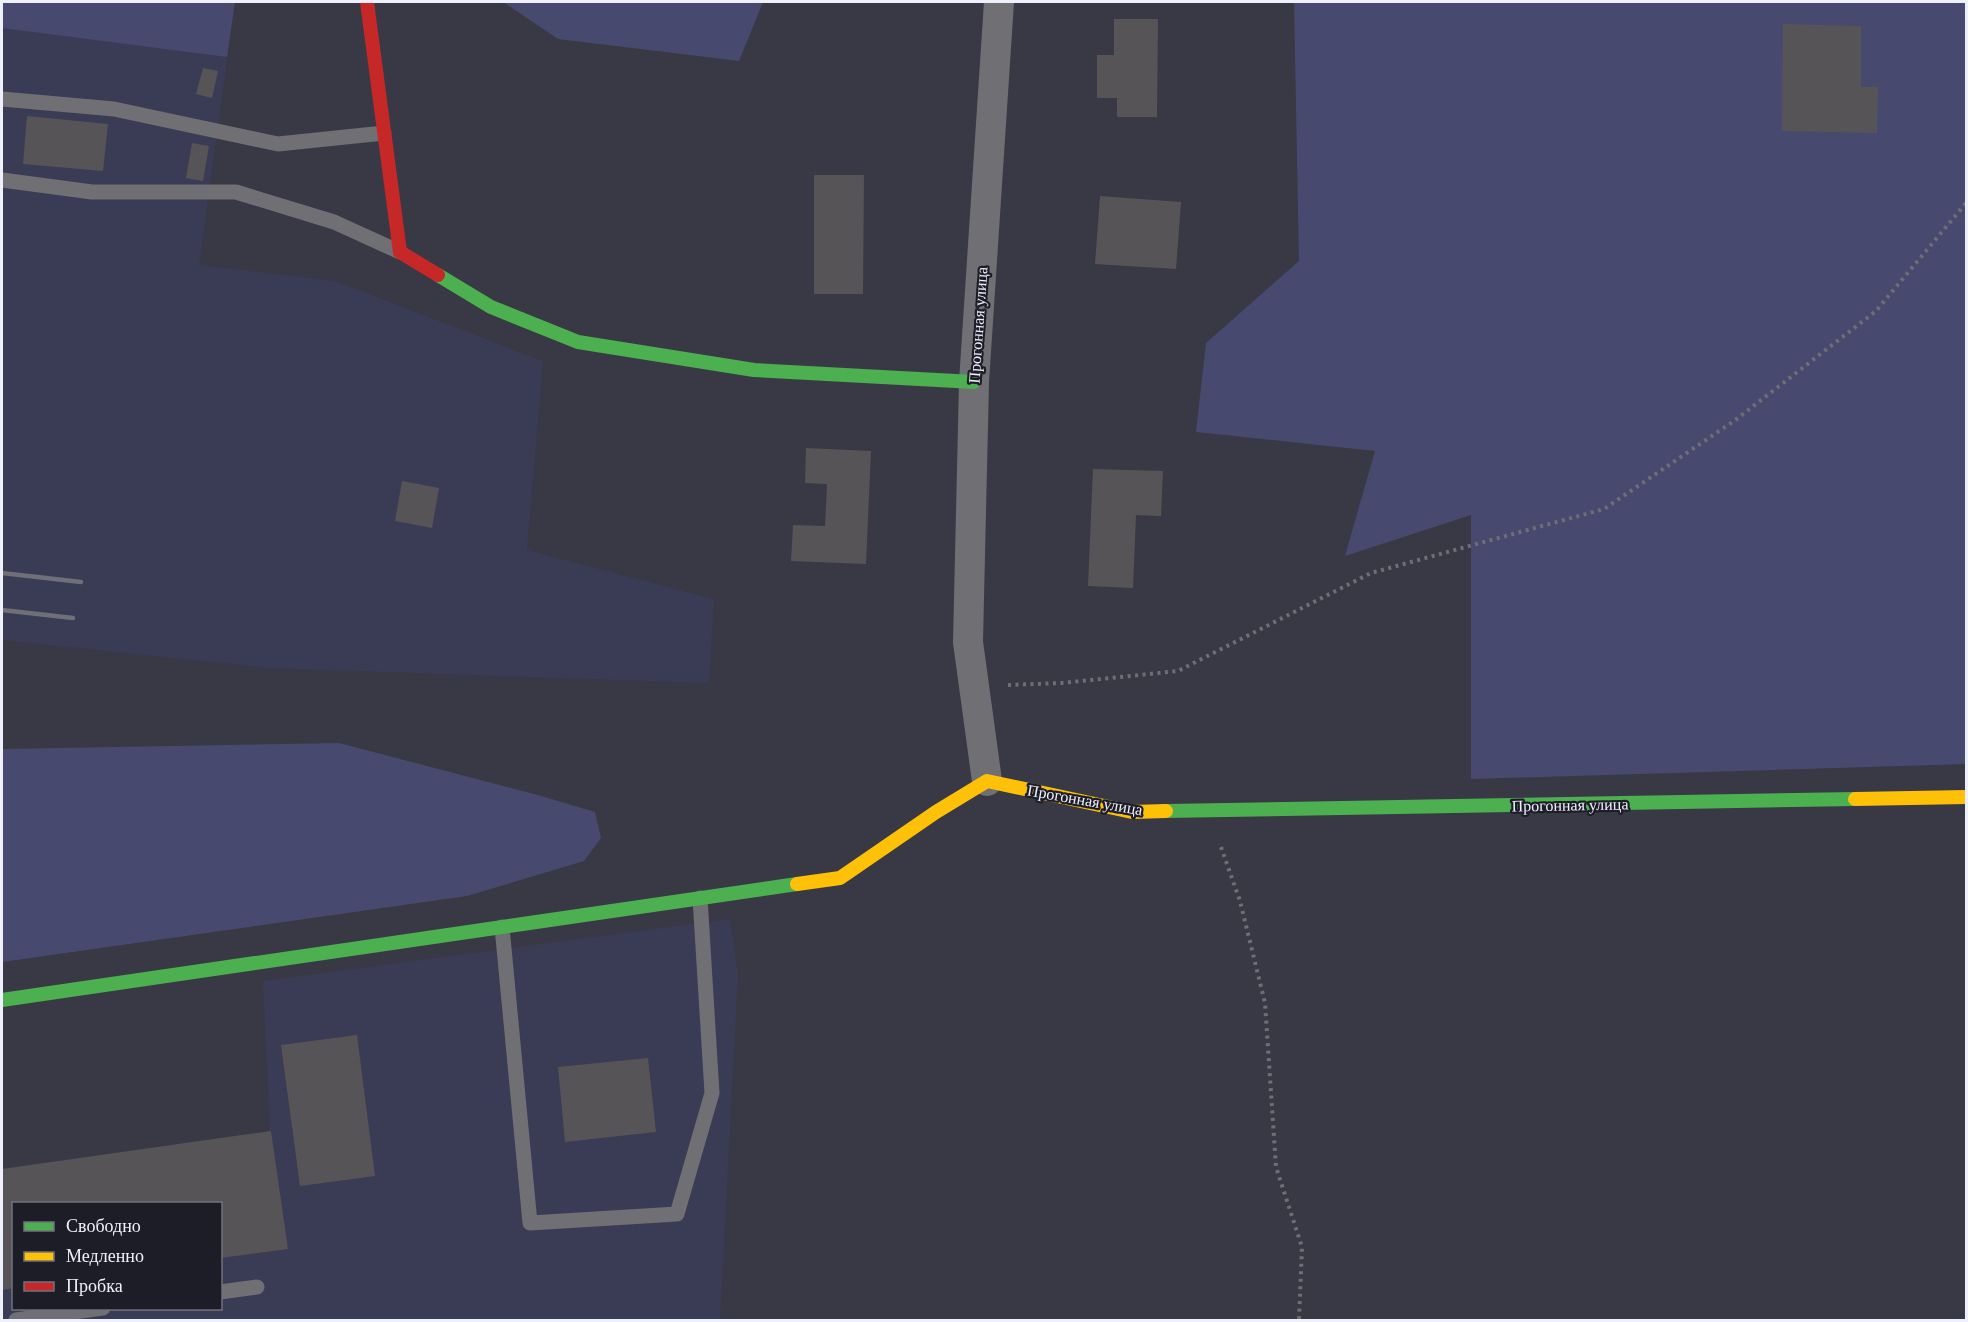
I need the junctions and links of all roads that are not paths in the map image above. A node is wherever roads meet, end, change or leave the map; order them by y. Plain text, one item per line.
1 (367, 2) edge
2 (999, 2) edge
3 (2, 99) edge
4 (384, 133) junction
5 (2, 180) edge
6 (400, 252) junction
7 (974, 382) junction
8 (987, 781) junction
9 (1966, 797) edge
10 (700, 898) junction
11 (502, 927) junction
12 (2, 1000) edge
13 (257, 1287) dead end
14 (222, 1292) edge
15 (88, 1310) edge
16 (16, 1320) edge

1 - 4 street
2 - 7 street, Прогонная улица
3 - 4 lane
4 - 6 street
5 - 6 lane
6 - 7 street
7 - 8 street, Прогонная улица
8 - 9 street, Прогонная улица
8 - 10 street
10 - 11 street
10 - 11 lane
11 - 12 street
13 - 14 lane
15 - 16 lane

